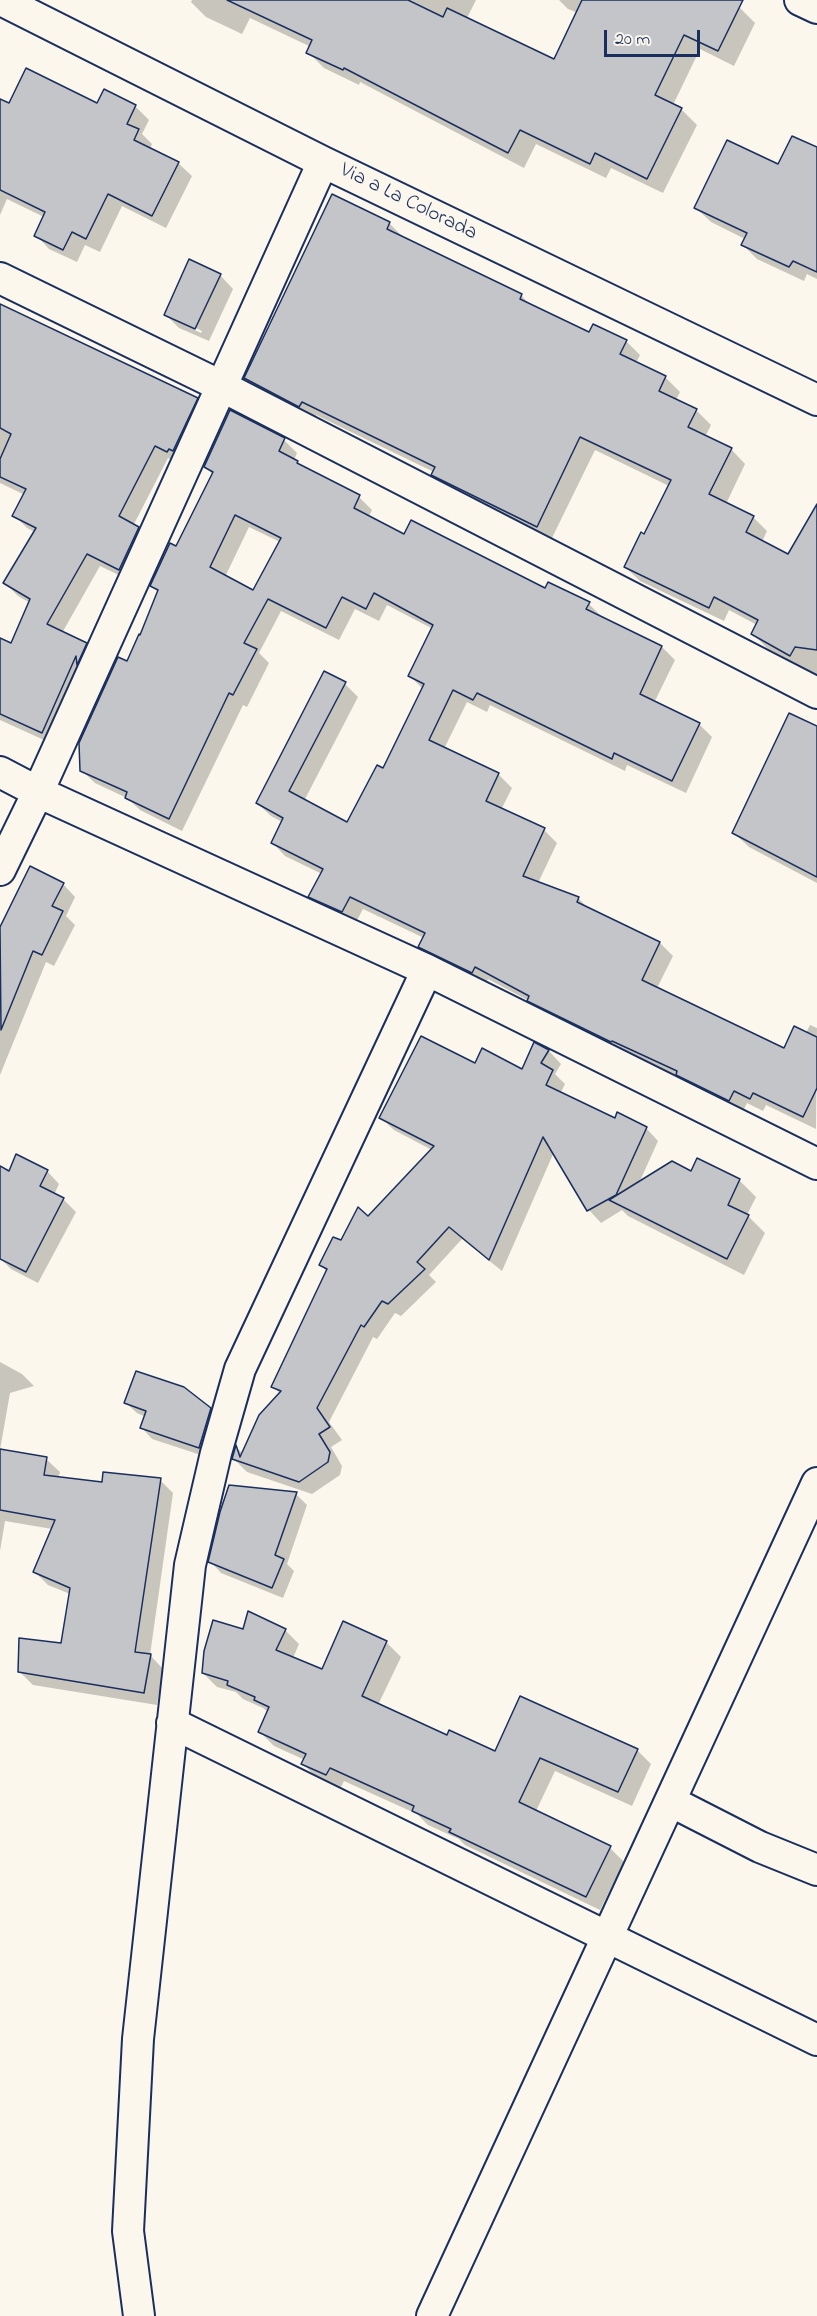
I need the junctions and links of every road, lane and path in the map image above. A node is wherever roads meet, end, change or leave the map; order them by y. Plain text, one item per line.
1 (1, 0) edge
2 (800, 0) edge
3 (817, 8) edge
4 (323, 162) junction
5 (0, 278) edge
6 (221, 386) junction
7 (817, 400) edge
8 (817, 693) edge
9 (0, 772) edge
10 (38, 792) junction
11 (0, 870) edge
12 (427, 970) junction
13 (817, 1164) edge
14 (817, 1483) edge
15 (172, 1723) junction
16 (670, 1801) junction
17 (817, 1870) edge
18 (606, 1937) junction
19 (817, 2040) edge
20 (139, 2316) edge
21 (432, 2316) edge

1 - 4 street, Via a La Colorada
2 - 3 street
4 - 6 street
4 - 7 street, Via a La Colorada
5 - 6 street
6 - 8 street
6 - 10 street
9 - 10 street
10 - 11 street
10 - 12 street
12 - 13 street
12 - 15 street
14 - 16 street
15 - 18 street
15 - 20 street
16 - 17 street
16 - 18 street
18 - 19 street
18 - 21 street

